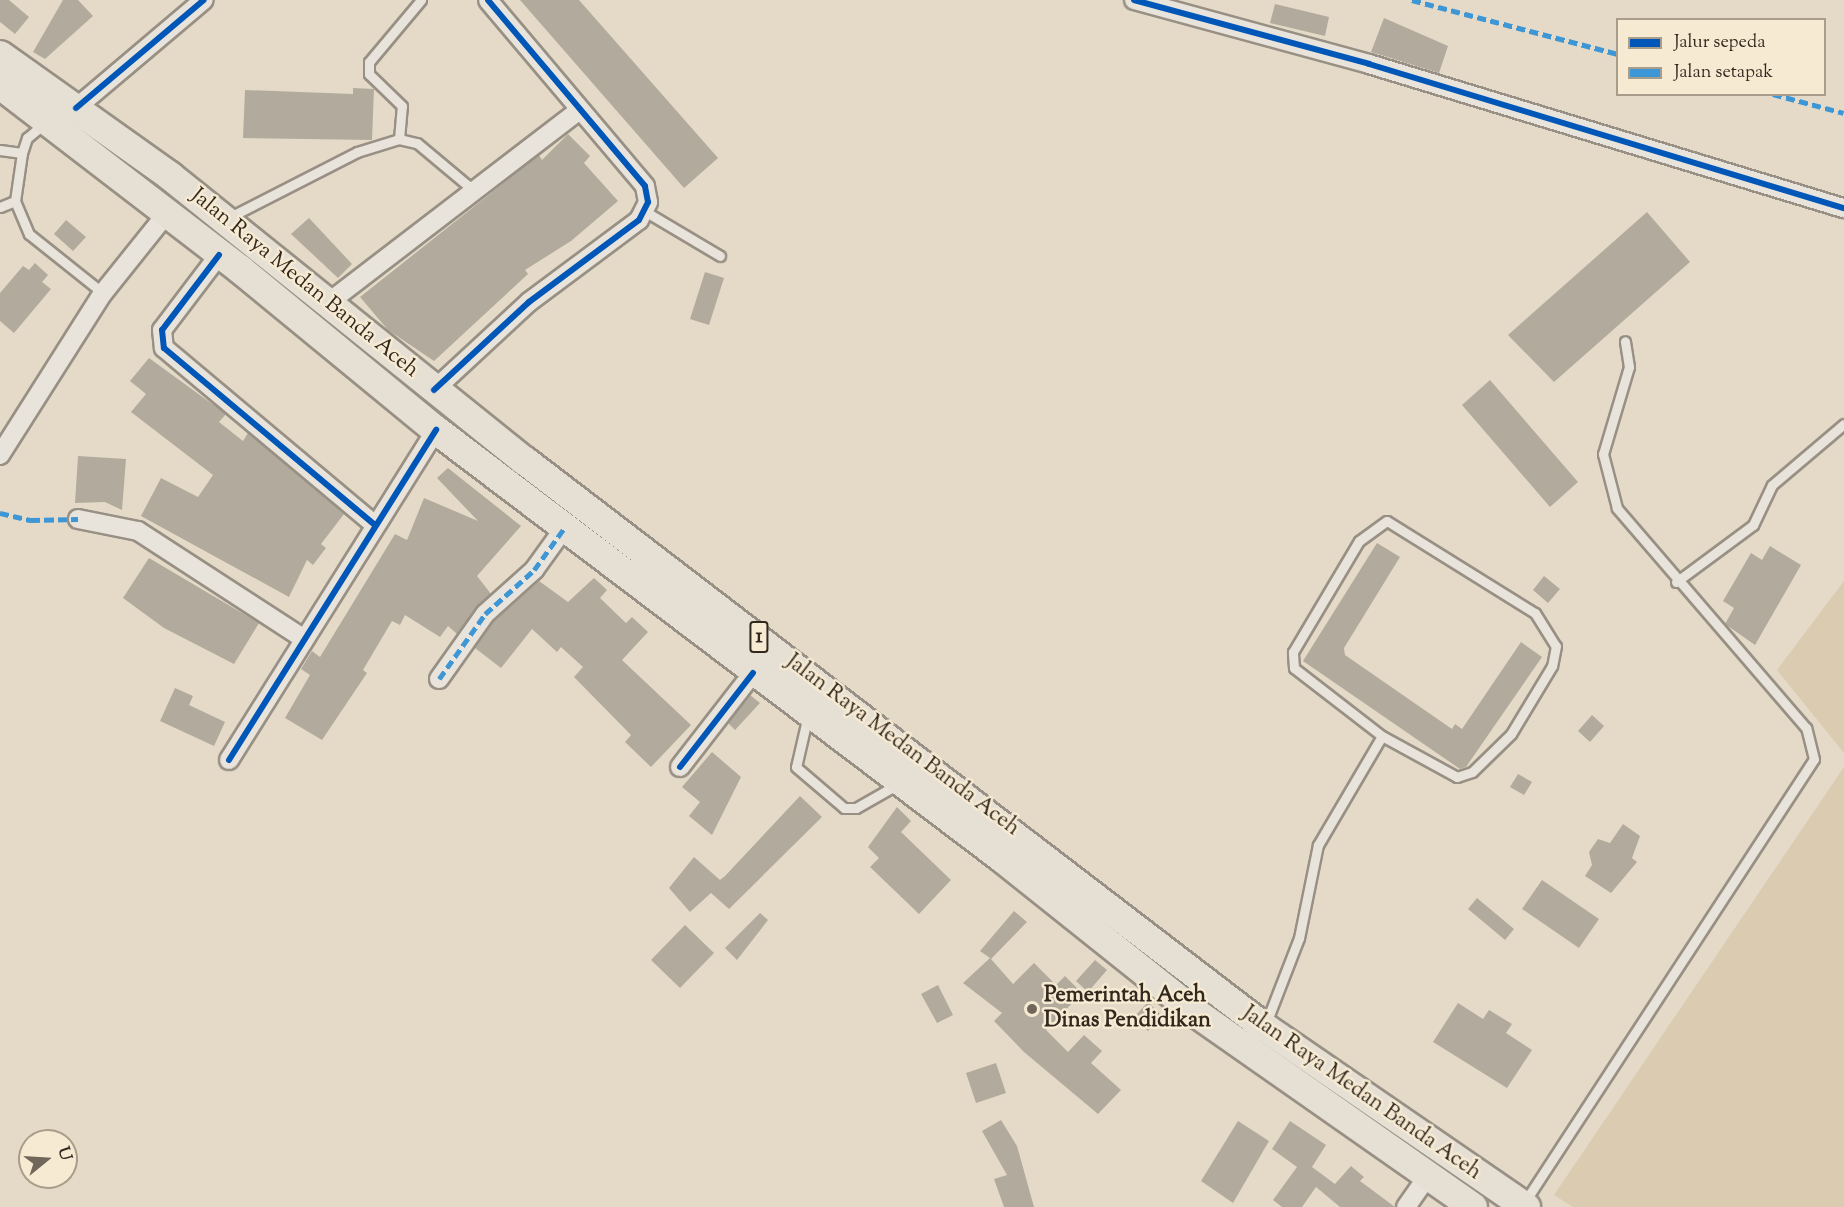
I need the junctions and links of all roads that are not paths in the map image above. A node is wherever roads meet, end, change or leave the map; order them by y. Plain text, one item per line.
1 (204, 0) edge
2 (421, 0) edge
3 (488, 0) edge
4 (1134, 0) edge
5 (0, 56) edge
6 (0, 86) edge
7 (76, 108) junction
8 (577, 111) junction
9 (47, 122) junction
10 (399, 139) junction
11 (0, 150) edge
12 (22, 153) junction
13 (472, 189) junction
14 (15, 201) junction
15 (0, 207) edge
16 (1844, 208) edge
17 (645, 212) junction
18 (167, 213) junction
19 (224, 220) junction
20 (258, 247) junction
21 (720, 256) dead end
22 (230, 262) junction
23 (103, 293) junction
24 (328, 303) junction
25 (1625, 341) dead end
26 (434, 390) junction
27 (1844, 424) edge
28 (436, 430) junction
29 (0, 455) edge
30 (78, 519) dead end
31 (374, 524) junction
32 (565, 527) junction
33 (686, 582) junction
34 (1676, 582) junction
35 (670, 608) junction
36 (304, 639) junction
37 (753, 673) junction
38 (439, 679) dead end
39 (808, 714) junction
40 (1382, 736) junction
41 (229, 760) dead end
42 (680, 766) dead end
43 (900, 783) junction
44 (1021, 837) junction
45 (1003, 859) junction
46 (1264, 1027) junction
47 (1427, 1177) junction
48 (1524, 1206) edge
49 (1406, 1207) edge
50 (1473, 1207) edge

1 - 7 street
2 - 10 lane
3 - 8 street
4 - 16 street
5 - 7 highway, Jalan Raya Medan Banda Aceh / 1
6 - 9 highway, Jalan Raya Medan Banda Aceh / 1
7 - 19 highway, Jalan Raya Medan Banda Aceh / 1
8 - 13 street
8 - 17 street
9 - 12 lane
9 - 18 highway, Jalan Raya Medan Banda Aceh / 1
10 - 13 lane
10 - 19 lane
11 - 12 lane
12 - 14 lane
13 - 24 street
14 - 15 lane
14 - 23 lane
17 - 21 lane
17 - 26 street
18 - 22 highway, Jalan Raya Medan Banda Aceh / 1
18 - 23 street
19 - 20 highway, Jalan Raya Medan Banda Aceh / 1
20 - 22 highway
20 - 24 highway, Jalan Raya Medan Banda Aceh / 1
22 - 28 highway, Jalan Raya Medan Banda Aceh / 1
22 - 31 street
23 - 29 street
24 - 26 highway, Jalan Raya Medan Banda Aceh / 1
25 - 34 lane
26 - 33 highway, Jalan Raya Medan Banda Aceh / 1
27 - 34 lane
28 - 31 street
28 - 32 highway, Jalan Raya Medan Banda Aceh / 1
30 - 36 street
31 - 36 street
32 - 35 highway, Jalan Raya Medan Banda Aceh / 1
32 - 38 street
33 - 35 highway
33 - 44 highway, Jalan Raya Medan Banda Aceh / 1
34 - 48 lane
35 - 37 highway, Jalan Raya Medan Banda Aceh / 1
36 - 41 street
37 - 39 highway, Jalan Raya Medan Banda Aceh / 1
37 - 42 street
39 - 43 highway, Jalan Raya Medan Banda Aceh / 1
39 - 43 lane
40 - 40 lane
40 - 46 lane
43 - 45 highway, Jalan Raya Medan Banda Aceh / 1
44 - 45 highway
44 - 46 highway, Jalan Raya Medan Banda Aceh / 1
45 - 47 highway, Jalan Raya Medan Banda Aceh / 1
46 - 48 highway, Jalan Raya Medan Banda Aceh / 1
47 - 49 street
47 - 50 highway, Jalan Raya Medan Banda Aceh / 1

